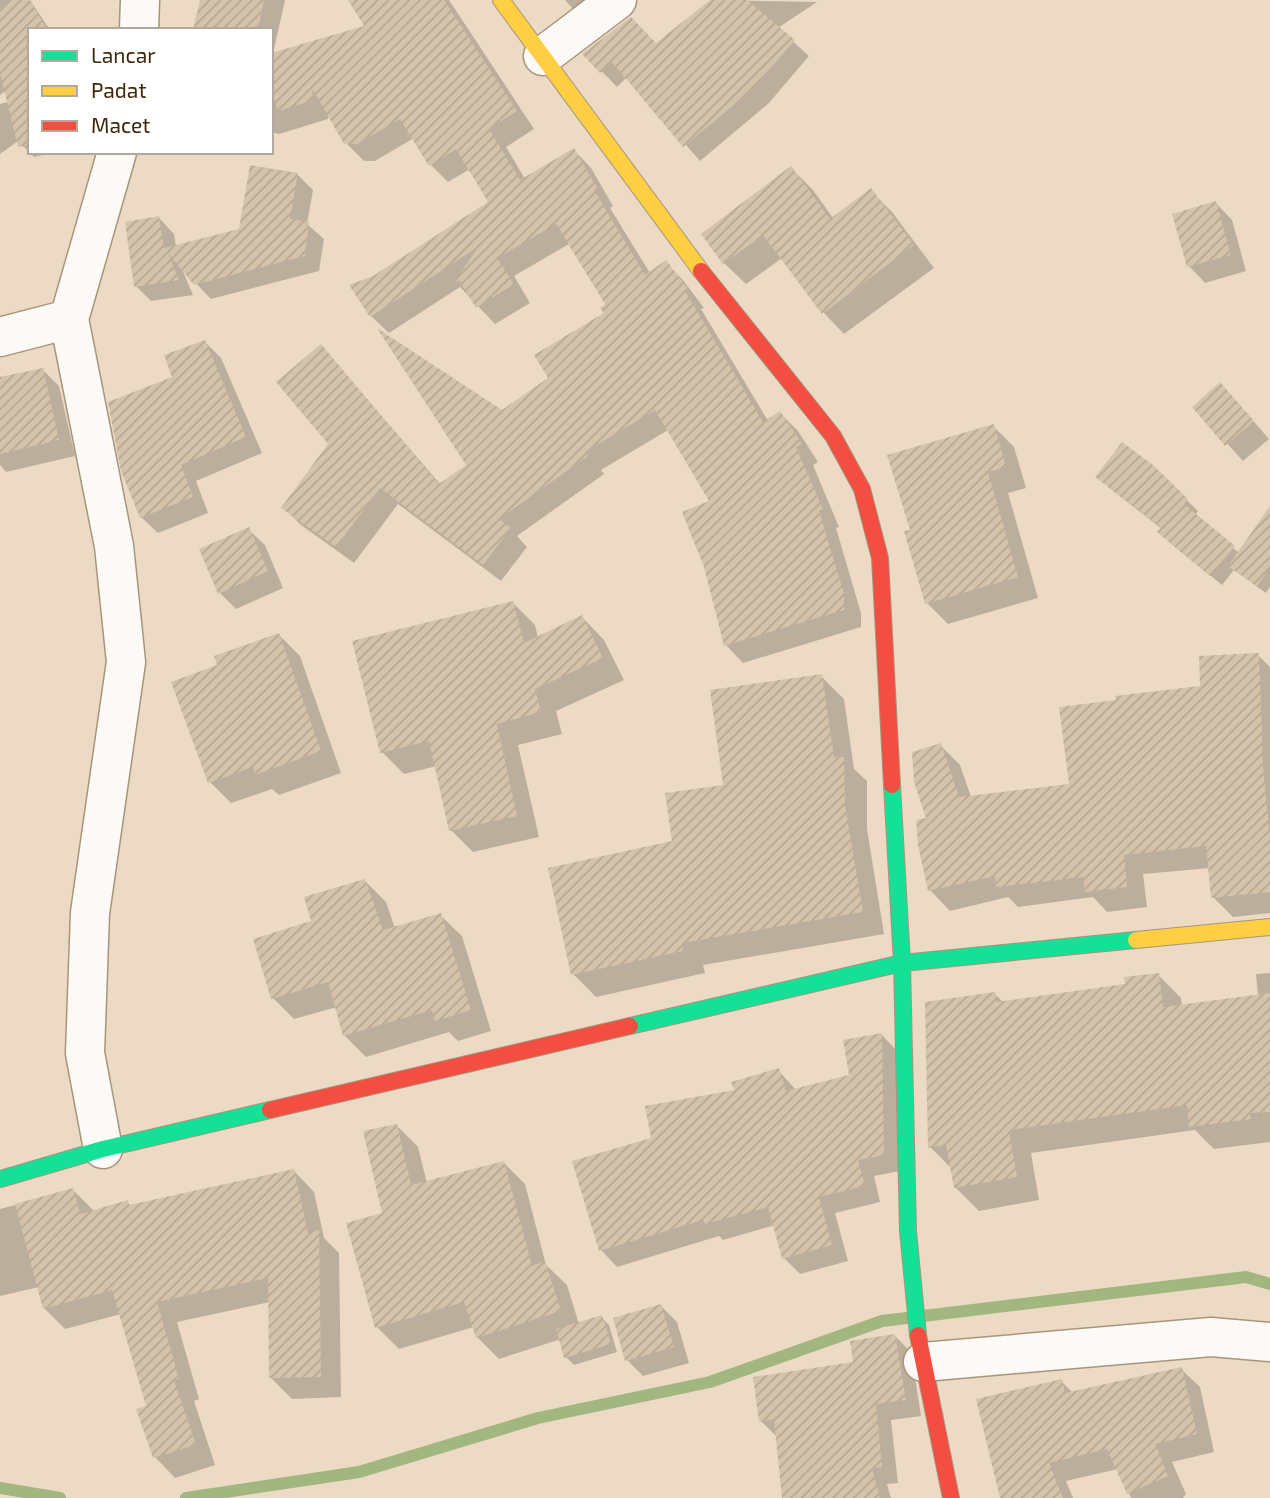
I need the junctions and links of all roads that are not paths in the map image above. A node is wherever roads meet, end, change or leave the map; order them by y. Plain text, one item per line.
1 (140, 0) edge
2 (501, 0) edge
3 (617, 0) edge
4 (139, 28) edge
5 (543, 56) junction
6 (116, 154) edge
7 (69, 319) junction
8 (0, 337) edge
9 (1270, 927) edge
10 (902, 963) junction
11 (103, 1149) junction
12 (0, 1179) edge
13 (1270, 1342) edge
14 (919, 1344) junction
15 (951, 1498) edge

1 - 4 street
2 - 5 street
3 - 5 street
5 - 10 street
6 - 7 street
7 - 8 street
7 - 11 street
9 - 10 street
10 - 11 street
10 - 14 street
11 - 12 street
13 - 14 street
14 - 15 street

